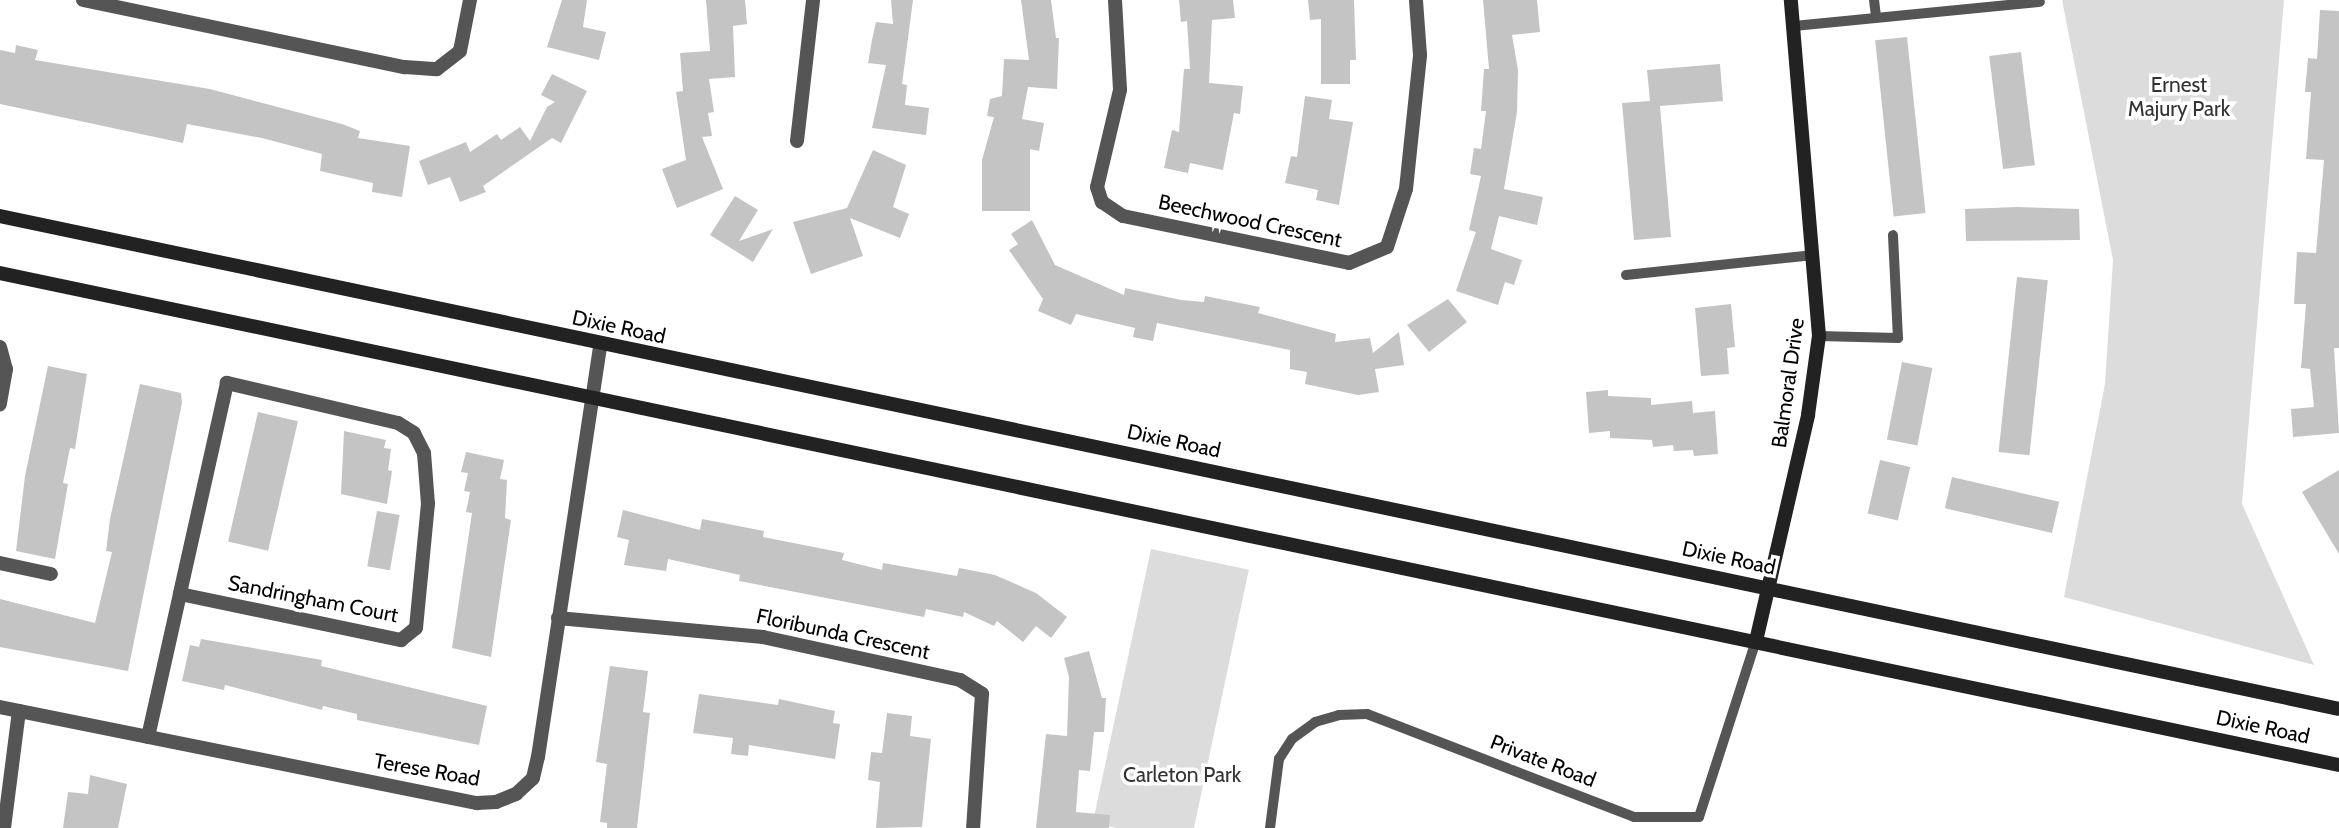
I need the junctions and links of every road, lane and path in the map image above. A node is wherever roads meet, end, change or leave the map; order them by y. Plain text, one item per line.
1 (83, 0) edge
2 (470, 0) edge
3 (813, 0) edge
4 (1115, 0) edge
5 (1416, 0) edge
6 (1791, 0) edge
7 (1874, 0) edge
8 (2040, 2) dead end
9 (1876, 17) junction
10 (1794, 26) junction
11 (797, 141) dead end
12 (0, 216) edge
13 (1893, 235) dead end
14 (1814, 255) junction
15 (0, 273) edge
16 (1626, 275) dead end
17 (1819, 336) junction
18 (600, 345) junction
19 (0, 347) edge
20 (591, 398) junction
21 (0, 404) edge
22 (0, 563) edge
23 (51, 574) dead end
24 (1770, 589) junction
25 (180, 594) junction
26 (558, 618) junction
27 (1756, 641) junction
28 (0, 707) edge
29 (2339, 709) edge
30 (19, 710) junction
31 (148, 737) junction
32 (2339, 765) edge
33 (1697, 823) edge
34 (4, 828) edge
35 (972, 828) edge
36 (1269, 828) edge

1 - 2 street
3 - 11 street
4 - 5 street, Beechwood Crescent
6 - 10 main road, Balmoral Drive
7 - 9 lane
8 - 9 lane
9 - 10 lane
10 - 14 main road, Balmoral Drive
12 - 18 main road, Dixie Road
13 - 17 lane
14 - 16 lane
14 - 17 main road, Balmoral Drive
15 - 20 main road, Dixie Road
17 - 24 main road, Balmoral Drive
18 - 20 street, Terese Road
18 - 24 main road, Dixie Road
19 - 21 street
20 - 26 street, Terese Road
20 - 27 main road, Dixie Road
22 - 23 street
24 - 27 main road, Balmoral Drive
24 - 29 main road, Dixie Road
25 - 25 street, Sandringham Court
25 - 31 street, Sandringham Court
26 - 31 street, Terese Road
26 - 35 street, Floribunda Crescent
27 - 32 main road, Dixie Road
27 - 33 lane, Private Road
28 - 30 street, Terese Road
30 - 31 street, Terese Road
30 - 34 street
33 - 36 lane, Private Road

